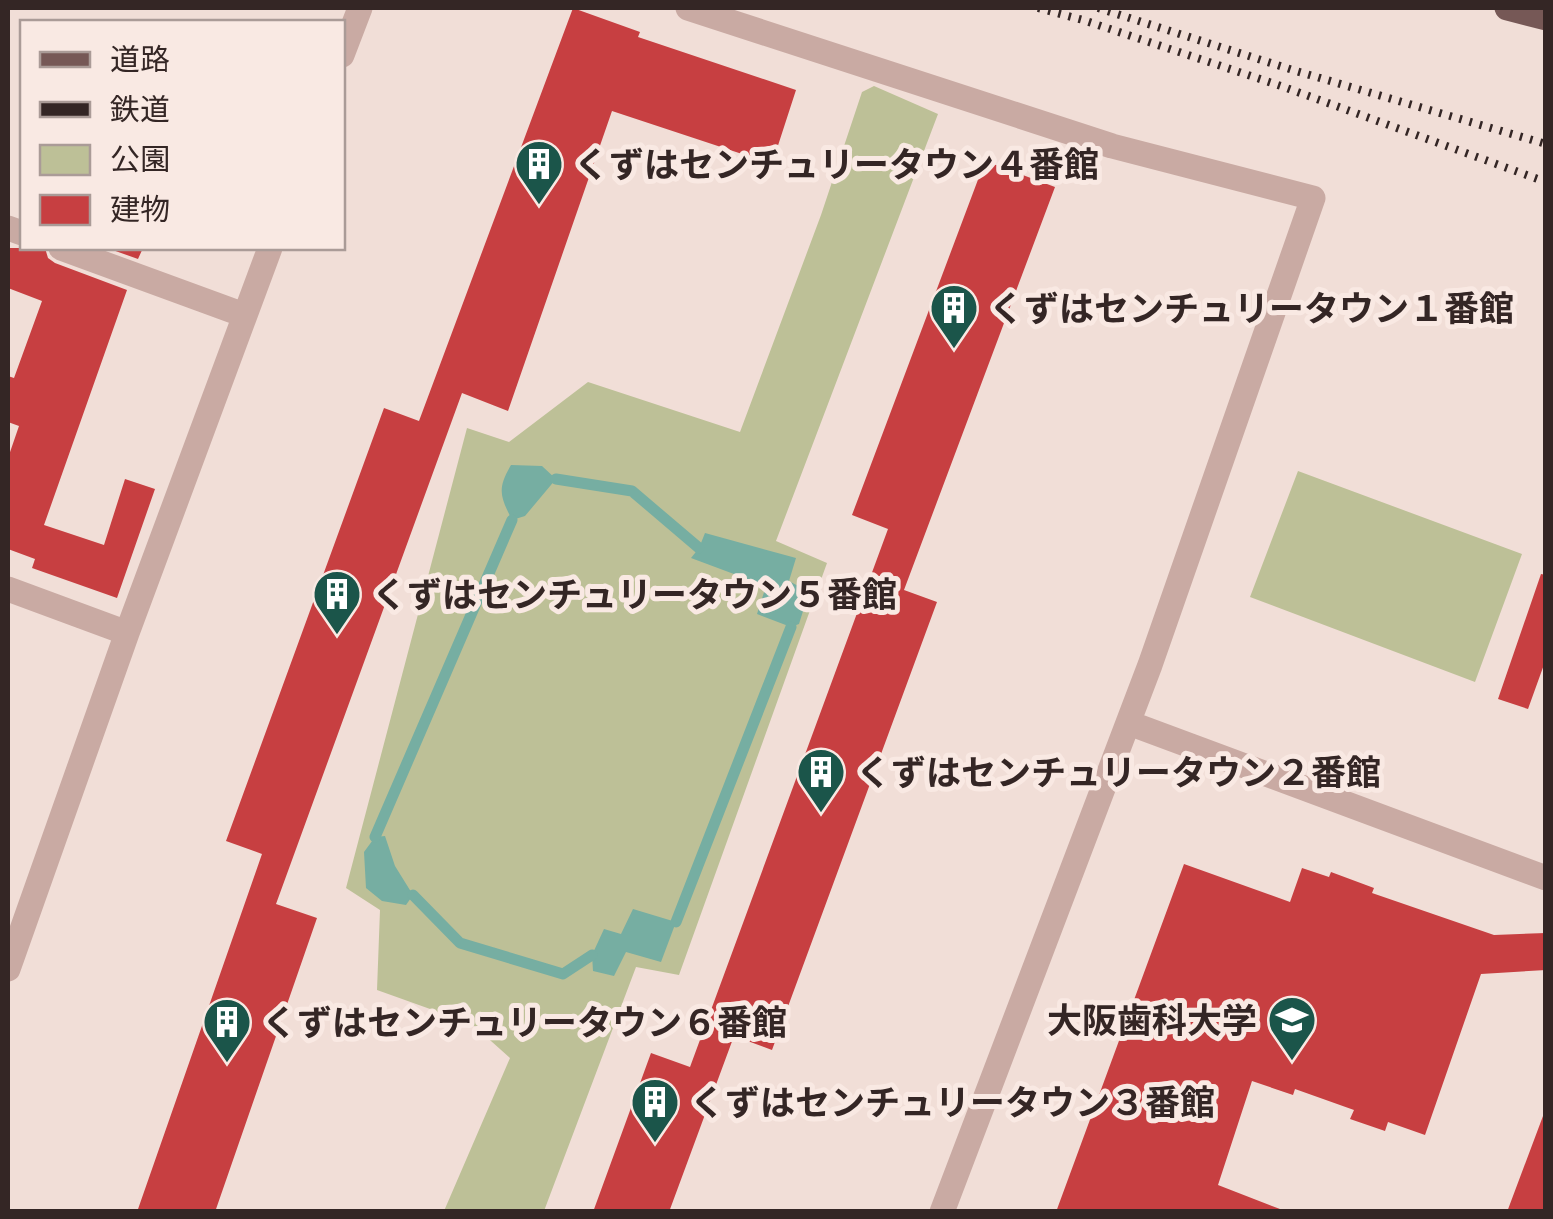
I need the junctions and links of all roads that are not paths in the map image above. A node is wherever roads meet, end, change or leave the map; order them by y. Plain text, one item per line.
1 (360, 8) edge
2 (688, 8) edge
3 (1507, 8) edge
4 (1546, 18) edge
5 (345, 47) edge
6 (67, 250) edge
7 (269, 250) edge
8 (244, 315) junction
9 (8, 589) edge
10 (127, 633) junction
11 (1128, 723) junction
12 (1546, 878) edge
13 (8, 969) edge
14 (942, 1212) edge

1 - 5 street
2 - 11 street
3 - 4 main road
6 - 8 street
7 - 8 street
8 - 10 street
9 - 10 street
10 - 13 street
11 - 12 street
11 - 14 street

